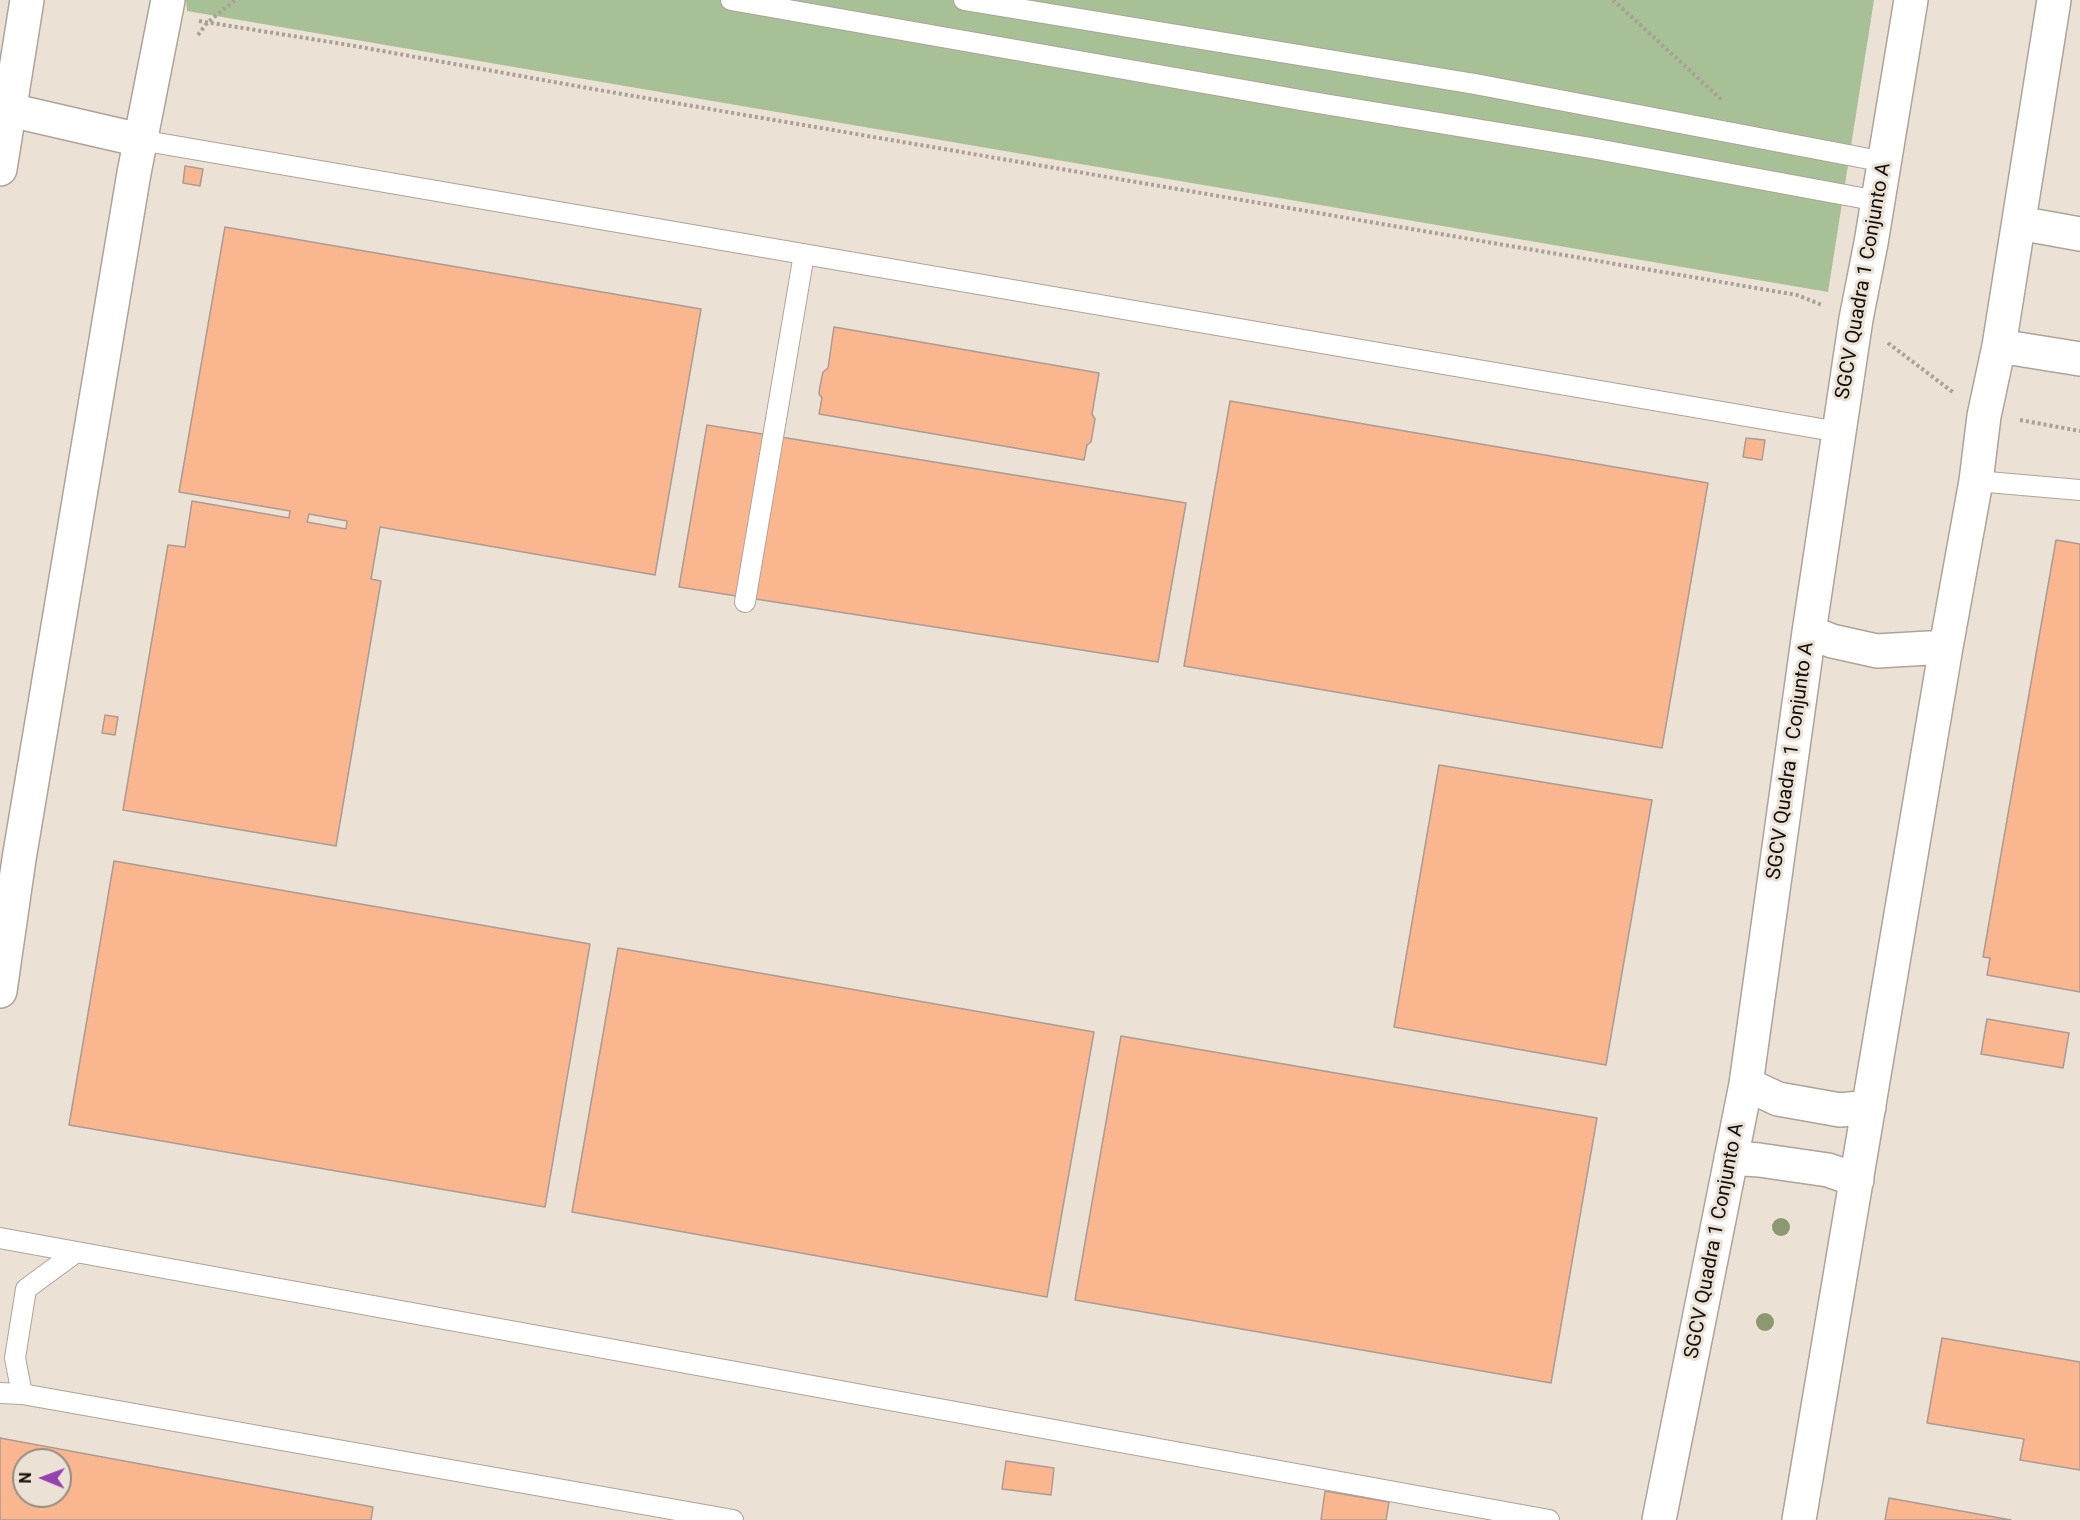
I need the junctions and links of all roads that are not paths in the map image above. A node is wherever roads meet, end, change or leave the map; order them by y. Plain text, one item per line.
1 (27, 0) edge
2 (168, 0) edge
3 (732, 0) edge
4 (964, 0) edge
5 (1912, 1) edge
6 (2048, 5) edge
7 (10, 110) junction
8 (140, 140) junction
9 (1885, 162) junction
10 (0, 170) edge
11 (1878, 201) junction
12 (2019, 223) junction
13 (2080, 234) edge
14 (804, 254) junction
15 (1999, 346) junction
16 (2080, 359) edge
17 (1839, 432) junction
18 (1976, 481) junction
19 (2080, 490) edge
20 (745, 602) dead end
21 (1809, 632) junction
22 (1946, 647) junction
23 (10, 864) edge
24 (1, 979) edge
25 (1746, 1084) junction
26 (1869, 1107) junction
27 (1731, 1158) junction
28 (1857, 1180) junction
29 (0, 1238) edge
30 (75, 1253) junction
31 (0, 1392) edge
32 (22, 1394) junction
33 (733, 1520) edge
34 (1549, 1520) edge
35 (1659, 1520) edge
36 (1799, 1520) edge

1 - 7 street
2 - 8 street
3 - 11 lane
4 - 9 lane
5 - 9 street, SGCV Quadra 1 Conjunto A
6 - 12 street
7 - 8 street
7 - 10 street
8 - 14 lane
8 - 23 street
9 - 11 street, SGCV Quadra 1 Conjunto A
11 - 17 street, SGCV Quadra 1 Conjunto A
12 - 13 street
12 - 15 street
14 - 17 lane
14 - 20 lane
15 - 16 street
15 - 18 street
17 - 21 street, SGCV Quadra 1 Conjunto A
18 - 19 lane
18 - 22 street
21 - 22 street
21 - 25 street, SGCV Quadra 1 Conjunto A
22 - 26 street
23 - 24 street
25 - 26 street
25 - 27 street, SGCV Quadra 1 Conjunto A
26 - 28 street
27 - 28 street
27 - 35 street, SGCV Quadra 1 Conjunto A
28 - 36 street
29 - 30 lane
30 - 32 lane
30 - 34 lane
31 - 32 lane
32 - 33 lane

